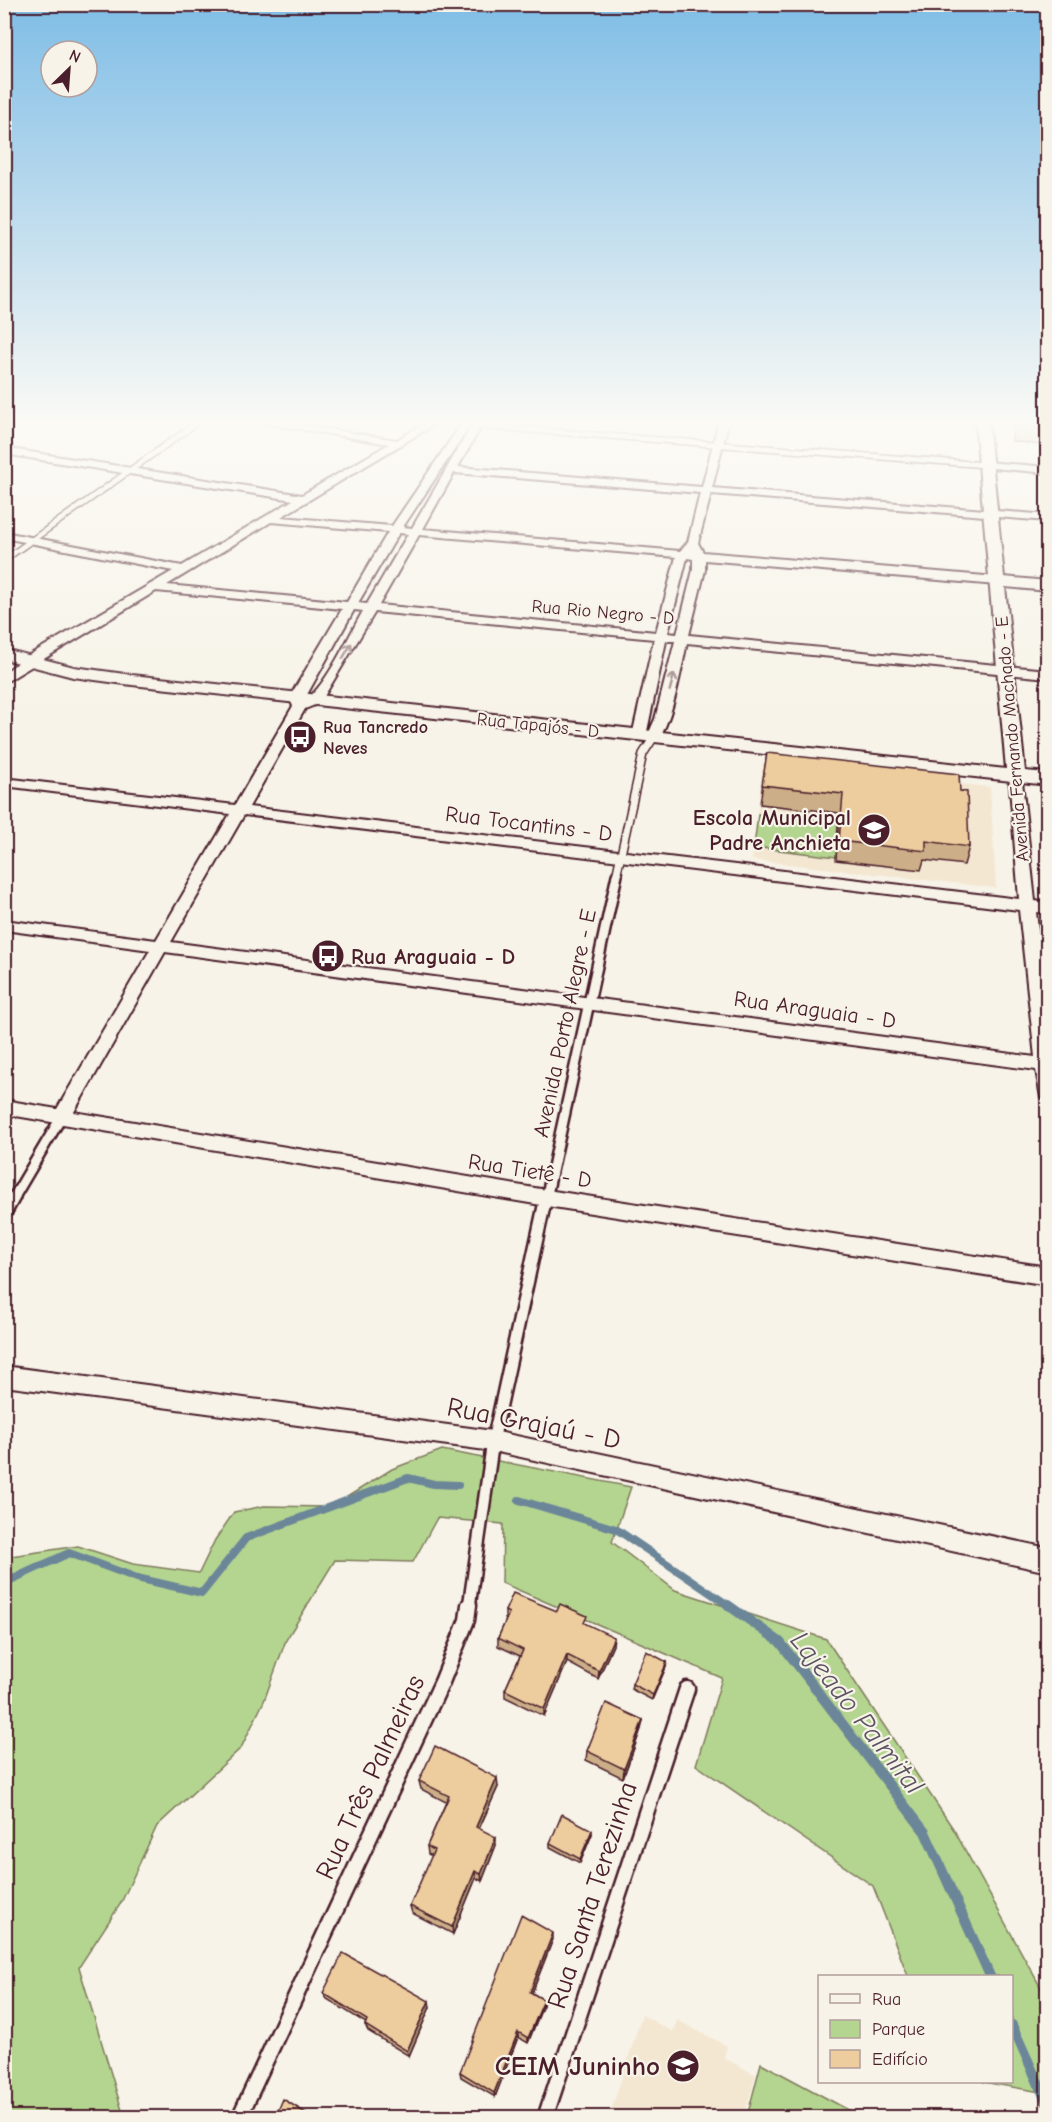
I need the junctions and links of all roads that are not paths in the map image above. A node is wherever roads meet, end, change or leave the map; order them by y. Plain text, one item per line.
1 (63, 519) edge
2 (270, 519) joint
3 (403, 519) edge
4 (424, 519) edge
5 (700, 519) edge
6 (991, 519) edge
7 (395, 530) junction
8 (416, 532) junction
9 (4, 535) edge
10 (32, 541) junction
11 (693, 543) junction
12 (682, 555) junction
13 (699, 556) junction
14 (4, 560) edge
15 (185, 570) junction
16 (997, 581) junction
17 (1047, 586) edge
18 (155, 587) junction
19 (349, 606) junction
20 (371, 608) junction
21 (661, 636) junction
22 (683, 638) junction
23 (4, 654) edge
24 (29, 661) junction
25 (1006, 670) junction
26 (1047, 674) edge
27 (4, 679) edge
28 (304, 702) junction
29 (646, 743) junction
30 (1016, 775) junction
31 (1047, 779) edge
32 (4, 782) edge
33 (240, 809) junction
34 (622, 857) junction
35 (1026, 905) junction
36 (1047, 908) edge
37 (4, 925) edge
38 (161, 946) junction
39 (590, 1004) junction
40 (1046, 1065) edge
41 (1047, 1093) edge
42 (4, 1107) edge
43 (62, 1116) junction
44 (547, 1198) junction
45 (4, 1215) edge
46 (1047, 1276) edge
47 (4, 1376) edge
48 (493, 1441) junction
49 (1047, 1560) edge
50 (687, 1689) dead end
51 (239, 2118) edge
52 (545, 2118) edge

1 - 10 lane
2 - 7 street
2 - 15 street
3 - 7 street
4 - 8 street
5 - 11 street, Avenida Porto Alegre - E
6 - 16 street, Avenida Fernando Machado - E
7 - 8 street
7 - 19 street
8 - 12 street
8 - 20 street
9 - 10 street
10 - 14 lane
10 - 15 street
11 - 12 street, Avenida Porto Alegre - E
11 - 13 street
12 - 13 street
12 - 21 street, Avenida Porto Alegre - E
13 - 16 street
13 - 22 street, Avenida Porto Alegre - E
15 - 18 street
16 - 17 street
16 - 25 street, Avenida Fernando Machado - E
18 - 19 street, Rua Rio Negro - D
18 - 24 street
19 - 20 street, Rua Rio Negro - D
19 - 28 street
20 - 21 street, Rua Rio Negro - D
28 -> 20 street
21 - 22 street, Rua Rio Negro - D
21 - 29 street, Avenida Porto Alegre - E
22 - 25 street, Rua Rio Negro - D
29 -> 22 street, Avenida Porto Alegre - E
23 - 24 street, Rua Tapajós - D
24 - 27 street
24 - 28 street, Rua Tapajós - D
25 - 26 street, Rua Rio Negro - D
25 - 30 street, Avenida Fernando Machado - E
28 - 29 street, Rua Tapajós - D
28 - 33 street
29 - 30 street, Rua Tapajós - D
29 - 34 lane, Avenida Porto Alegre - E
30 - 31 street, Rua Tapajós - D
30 - 35 street, Avenida Fernando Machado - E
32 - 33 street, Rua Tocantins - D
33 - 34 street, Rua Tocantins - D
33 - 38 street
34 - 35 street, Rua Tocantins - D
34 - 39 lane, Avenida Porto Alegre - E
35 - 36 street, Rua Tocantins - D
35 - 40 street, Avenida Fernando Machado - E
37 - 38 street, Rua Araguaia - D
38 - 39 street, Rua Araguaia - D
38 - 43 street
39 - 40 street, Rua Araguaia - D
39 - 44 lane, Avenida Porto Alegre - E
40 - 41 street, Avenida Fernando Machado - E
42 - 43 street, Rua Tietê - D
43 - 44 street, Rua Tietê - D
43 - 45 lane
44 - 46 street, Rua Tietê - D
44 - 48 lane, Avenida Porto Alegre - E
47 - 48 street, Rua Grajaú - D
48 - 49 street, Rua Grajaú - D
48 - 51 lane, Rua Três Palmeiras
50 - 52 lane, Rua Santa Terezinha

